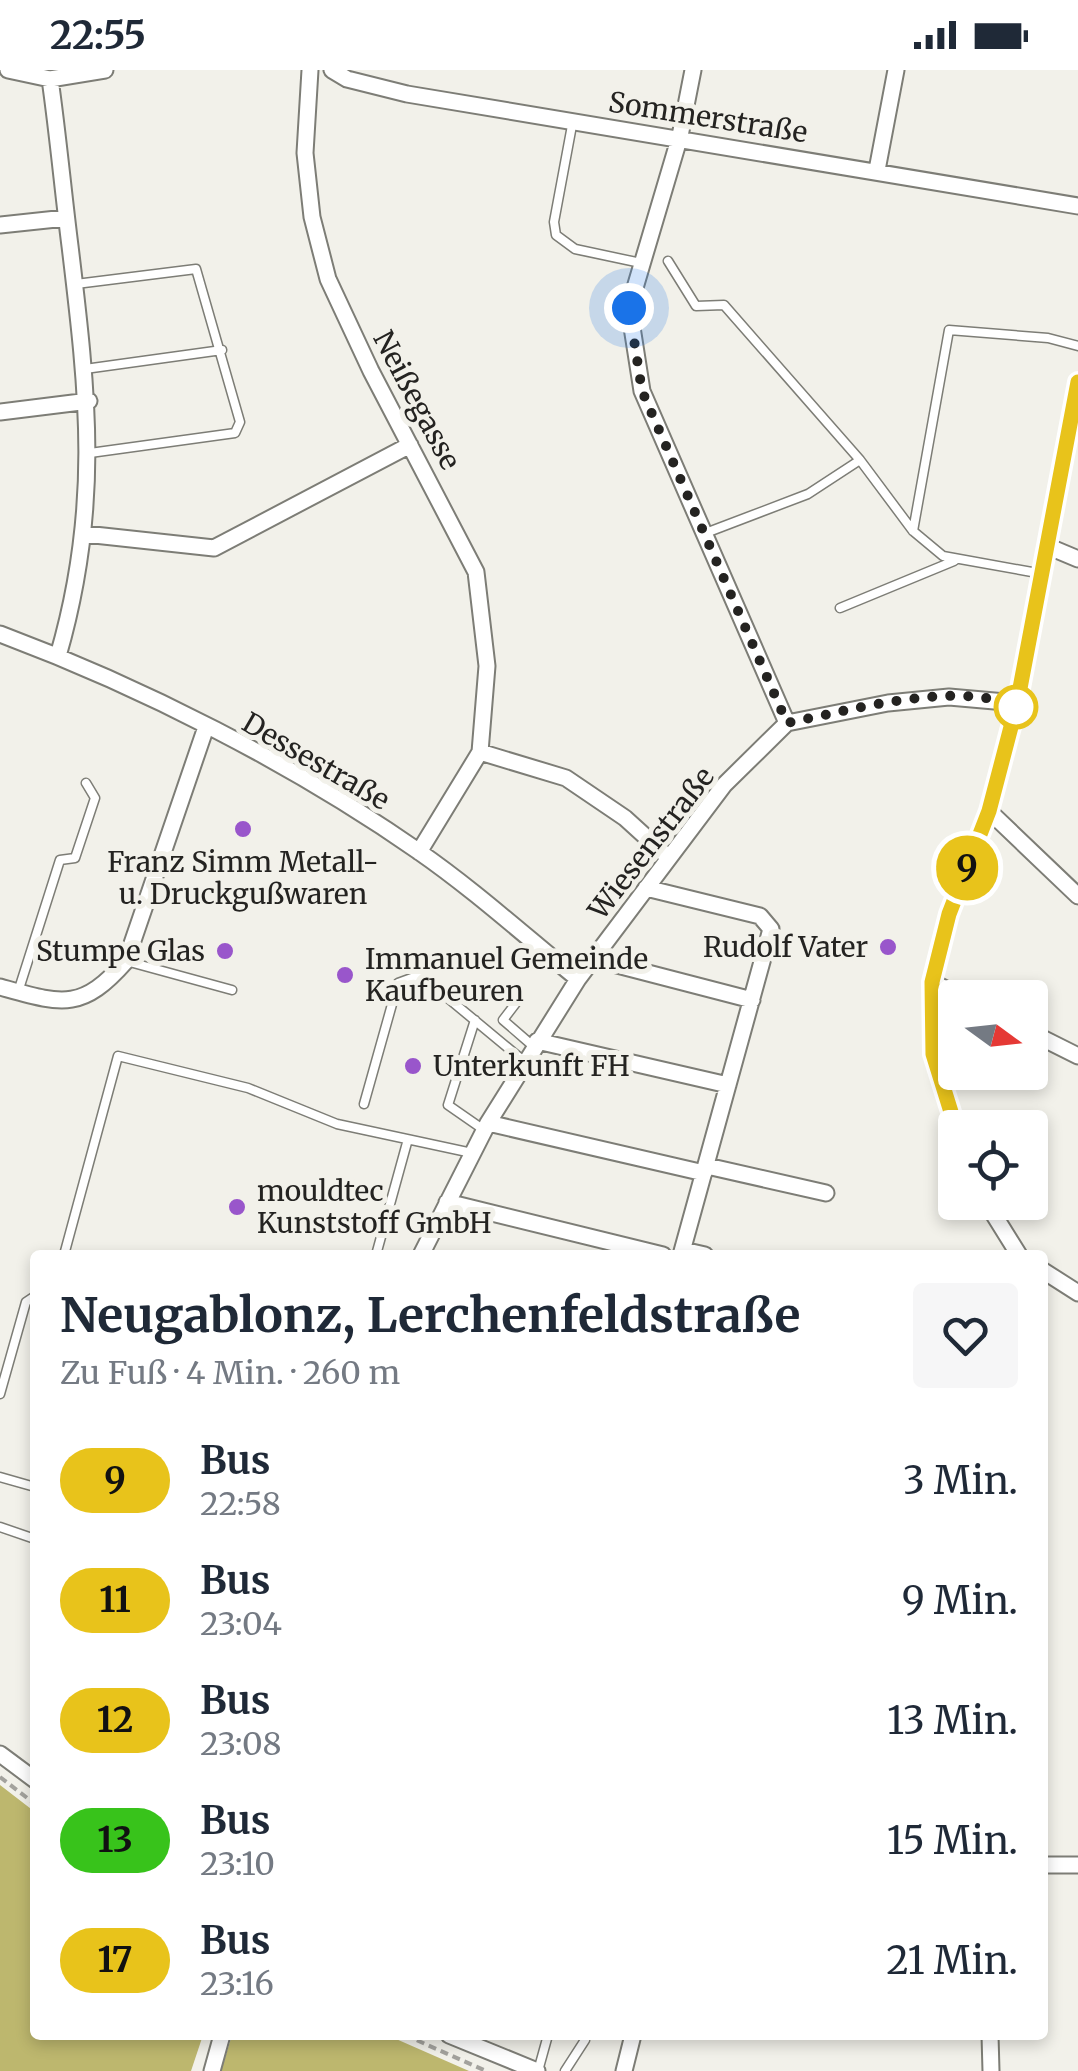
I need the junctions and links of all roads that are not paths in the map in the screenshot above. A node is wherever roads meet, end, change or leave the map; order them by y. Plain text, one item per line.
1 (8, 70) edge
2 (105, 70) edge
3 (310, 70) edge
4 (693, 70) edge
5 (896, 70) edge
6 (342, 73) edge
7 (50, 79) junction
8 (573, 120) junction
9 (680, 136) junction
10 (877, 170) junction
11 (1078, 206) edge
12 (66, 218) junction
13 (0, 225) edge
14 (641, 262) junction
15 (668, 262) dead end
16 (74, 284) junction
17 (1078, 346) edge
18 (222, 350) junction
19 (85, 369) junction
20 (1078, 382) edge
21 (89, 401) junction
22 (0, 412) edge
23 (410, 445) junction
24 (90, 453) junction
25 (860, 460) junction
26 (913, 531) junction
27 (84, 534) junction
28 (702, 534) junction
29 (1047, 546) junction
30 (1078, 558) edge
31 (954, 561) junction
32 (1043, 574) junction
33 (840, 608) dead end
34 (0, 634) edge
35 (58, 656) junction
36 (1017, 704) junction
37 (787, 723) junction
38 (206, 727) junction
39 (480, 752) junction
40 (86, 783) dead end
41 (989, 811) junction
42 (420, 852) junction
43 (669, 858) junction
44 (646, 888) junction
45 (1078, 896) edge
46 (594, 958) junction
47 (126, 961) junction
48 (578, 979) junction
49 (932, 982) junction
50 (938, 985) edge
51 (0, 987) edge
52 (232, 990) dead end
53 (18, 992) junction
54 (519, 998) dead end
55 (752, 1000) junction
56 (475, 1020) junction
57 (1048, 1041) edge
58 (535, 1044) junction
59 (1078, 1056) edge
60 (524, 1062) junction
61 (728, 1085) junction
62 (364, 1104) dead end
63 (950, 1110) edge
64 (486, 1127) junction
65 (408, 1139) junction
66 (472, 1153) junction
67 (706, 1170) junction
68 (826, 1193) dead end
69 (447, 1202) junction
70 (997, 1220) edge
71 (65, 1250) edge
72 (377, 1250) edge
73 (423, 1250) edge
74 (644, 1250) edge
75 (683, 1250) edge
76 (1016, 1250) edge
77 (1048, 1274) edge
78 (1078, 1293) edge
79 (30, 1299) edge
80 (0, 1394) edge
81 (0, 1478) edge
82 (30, 1486) edge
83 (0, 1528) edge
84 (30, 1537) edge
85 (0, 1754) edge
86 (30, 1776) edge
87 (1078, 1864) edge
88 (1048, 1865) edge
89 (221, 2040) edge
90 (461, 2040) edge
91 (547, 2040) edge
92 (585, 2040) dead end
93 (632, 2040) edge
94 (990, 2040) edge
95 (212, 2071) edge
96 (538, 2071) edge
97 (565, 2071) edge
98 (624, 2071) edge
99 (991, 2071) edge

1 - 7 street
2 - 7 street
3 - 23 street, Neißegasse
4 - 9 street
5 - 10 street
6 - 8 street, Sommerstraße
7 - 12 street
8 - 9 street, Sommerstraße
8 - 14 lane
9 - 10 street, Sommerstraße
9 - 14 street
10 - 11 street, Sommerstraße
12 - 13 street
12 - 16 street
14 - 28 street
15 - 25 lane
16 - 18 lane
16 - 19 street
17 - 26 lane
18 - 19 lane
18 - 24 lane
19 - 21 street
20 - 29 street
21 - 22 street
21 - 24 street
23 - 27 street
23 - 39 street, Neißegasse
24 - 27 street
25 - 26 lane
25 - 28 lane
26 - 31 lane
27 - 35 street
28 - 37 street
29 - 30 street
29 - 32 street
31 - 32 lane
31 - 33 lane
32 - 36 street
34 - 35 street, Dessestraße
35 - 38 street, Dessestraße
36 - 37 street
36 - 41 street
37 - 43 street, Wiesenstraße
38 - 42 street, Dessestraße
38 - 47 street
39 - 42 street, Neißegasse
39 - 43 street
40 - 53 lane
41 - 45 street
41 - 49 street
42 - 48 street, Dessestraße
43 - 44 street, Wiesenstraße
44 - 46 street, Wiesenstraße
44 - 55 street
46 - 48 street, Wiesenstraße
46 - 55 street
47 - 52 lane
47 - 53 street
48 - 58 street, Wiesenstraße
49 - 50 street
49 - 63 street
51 - 53 street
54 - 58 lane
55 - 61 street
56 - 60 lane
56 - 62 lane
56 - 64 lane
57 - 59 street
58 - 60 street, Wiesenstraße
58 - 61 street
60 - 64 street, Wiesenstraße
61 - 67 street
64 - 66 street, Wiesenstraße
64 - 67 street
65 - 66 lane
65 - 71 lane
65 - 72 lane
66 - 69 street, Wiesenstraße
67 - 68 street
67 - 75 street
69 - 73 street, Wiesenstraße
69 - 74 street
70 - 76 street
77 - 78 street
79 - 80 lane
81 - 82 lane
83 - 84 lane
85 - 86 street
87 - 88 street
89 - 95 street
90 - 96 street
91 - 96 lane
92 - 97 lane
93 - 98 street
94 - 99 street

